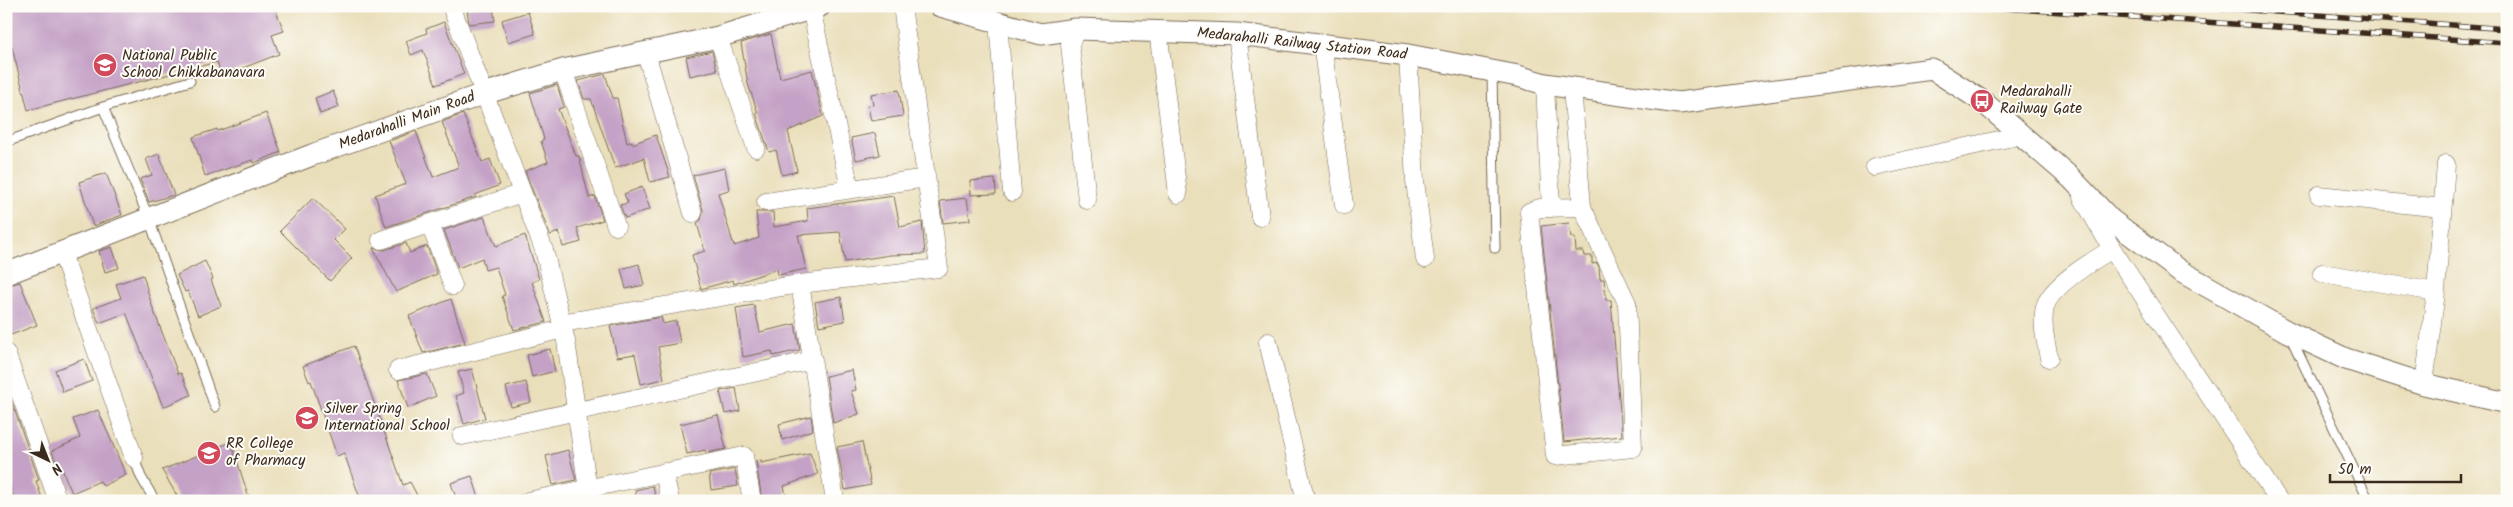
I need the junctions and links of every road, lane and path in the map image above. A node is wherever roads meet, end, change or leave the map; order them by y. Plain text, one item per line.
1 (451, 6) edge
2 (902, 6) edge
3 (940, 6) edge
4 (816, 7) edge
5 (998, 22) junction
6 (1076, 29) junction
7 (1158, 30) junction
8 (1237, 34) junction
9 (718, 37) junction
10 (1322, 44) junction
11 (646, 53) junction
12 (1408, 55) junction
13 (562, 70) junction
14 (1492, 71) junction
15 (190, 81) dead end
16 (1545, 84) junction
17 (1572, 88) junction
18 (483, 94) junction
19 (102, 107) junction
20 (2022, 135) junction
21 (6, 142) edge
22 (756, 148) dead end
23 (2446, 164) dead end
24 (1875, 166) dead end
25 (926, 178) junction
26 (2071, 178) junction
27 (850, 189) junction
28 (1012, 192) dead end
29 (522, 193) junction
30 (1178, 194) dead end
31 (2319, 195) dead end
32 (1087, 200) dead end
33 (766, 202) dead end
34 (1344, 206) dead end
35 (1582, 207) junction
36 (1551, 208) junction
37 (2442, 208) junction
38 (693, 213) dead end
39 (1260, 217) dead end
40 (149, 219) junction
41 (430, 224) junction
42 (616, 226) dead end
43 (381, 240) dead end
44 (1495, 248) dead end
45 (2112, 249) junction
46 (62, 253) junction
47 (1425, 259) dead end
48 (2322, 272) dead end
49 (6, 274) edge
50 (800, 284) junction
51 (453, 286) dead end
52 (2436, 292) junction
53 (562, 326) junction
54 (2288, 332) junction
55 (1268, 342) dead end
56 (6, 353) edge
57 (2049, 358) dead end
58 (813, 360) junction
59 (398, 370) dead end
60 (2424, 384) junction
61 (2507, 403) edge
62 (215, 407) dead end
63 (577, 412) junction
64 (462, 436) dead end
65 (134, 458) joint
66 (664, 472) junction
67 (588, 489) junction
68 (58, 501) edge
69 (155, 501) edge
70 (528, 501) edge
71 (670, 501) edge
72 (752, 501) edge
73 (835, 501) edge
74 (1306, 501) edge
75 (2279, 501) edge
76 (2369, 501) edge

1 - 18 street
2 - 25 street
3 - 5 street, Medarahalli Railway Station Road
4 - 9 street, Medarahalli Main Road
4 - 27 street
5 - 6 street, Medarahalli Railway Station Road
5 - 28 street
6 - 7 street, Medarahalli Railway Station Road
6 - 32 street
7 - 8 street, Medarahalli Railway Station Road
7 - 30 street
8 - 10 street, Medarahalli Railway Station Road
8 - 39 street
9 - 11 street, Medarahalli Main Road
9 - 22 street
10 - 12 street, Medarahalli Railway Station Road
10 - 34 street
11 - 13 street, Medarahalli Main Road
11 - 38 street
12 - 14 street, Medarahalli Railway Station Road
12 - 47 street
13 - 18 street, Medarahalli Main Road
13 - 42 street
14 - 16 street, Medarahalli Railway Station Road
14 - 44 lane
15 - 19 lane
16 - 17 street, Medarahalli Railway Station Road
16 - 36 street
17 - 20 street, Medarahalli Railway Station Road
17 - 35 street
18 - 29 street
18 - 40 street, Medarahalli Main Road
19 - 21 lane
19 - 40 lane
20 - 24 street
20 - 26 street, Medarahalli Railway Station Road
23 - 37 street
25 - 27 street
25 - 50 street
26 - 45 street
26 - 54 street, Medarahalli Railway Station Road
27 - 33 street
29 - 41 street
29 - 53 street
31 - 37 street
35 - 36 street
35 - 36 street
37 - 52 street
40 - 46 street, Medarahalli Main Road
40 - 62 lane
41 - 43 street
41 - 51 street
45 - 57 street
45 - 75 street
46 - 49 street, Medarahalli Main Road
46 - 65 street
48 - 52 street
50 - 53 street
50 - 58 street
52 - 60 street
53 - 59 street
53 - 63 street
54 - 60 street, Medarahalli Railway Station Road
54 - 76 lane
55 - 74 street
56 - 68 street
58 - 63 street
58 - 73 street
60 - 61 street, Medarahalli Railway Station Road
63 - 64 street
63 - 67 street
65 - 69 lane
66 - 67 street
66 - 71 street
66 - 72 street
67 - 70 street

